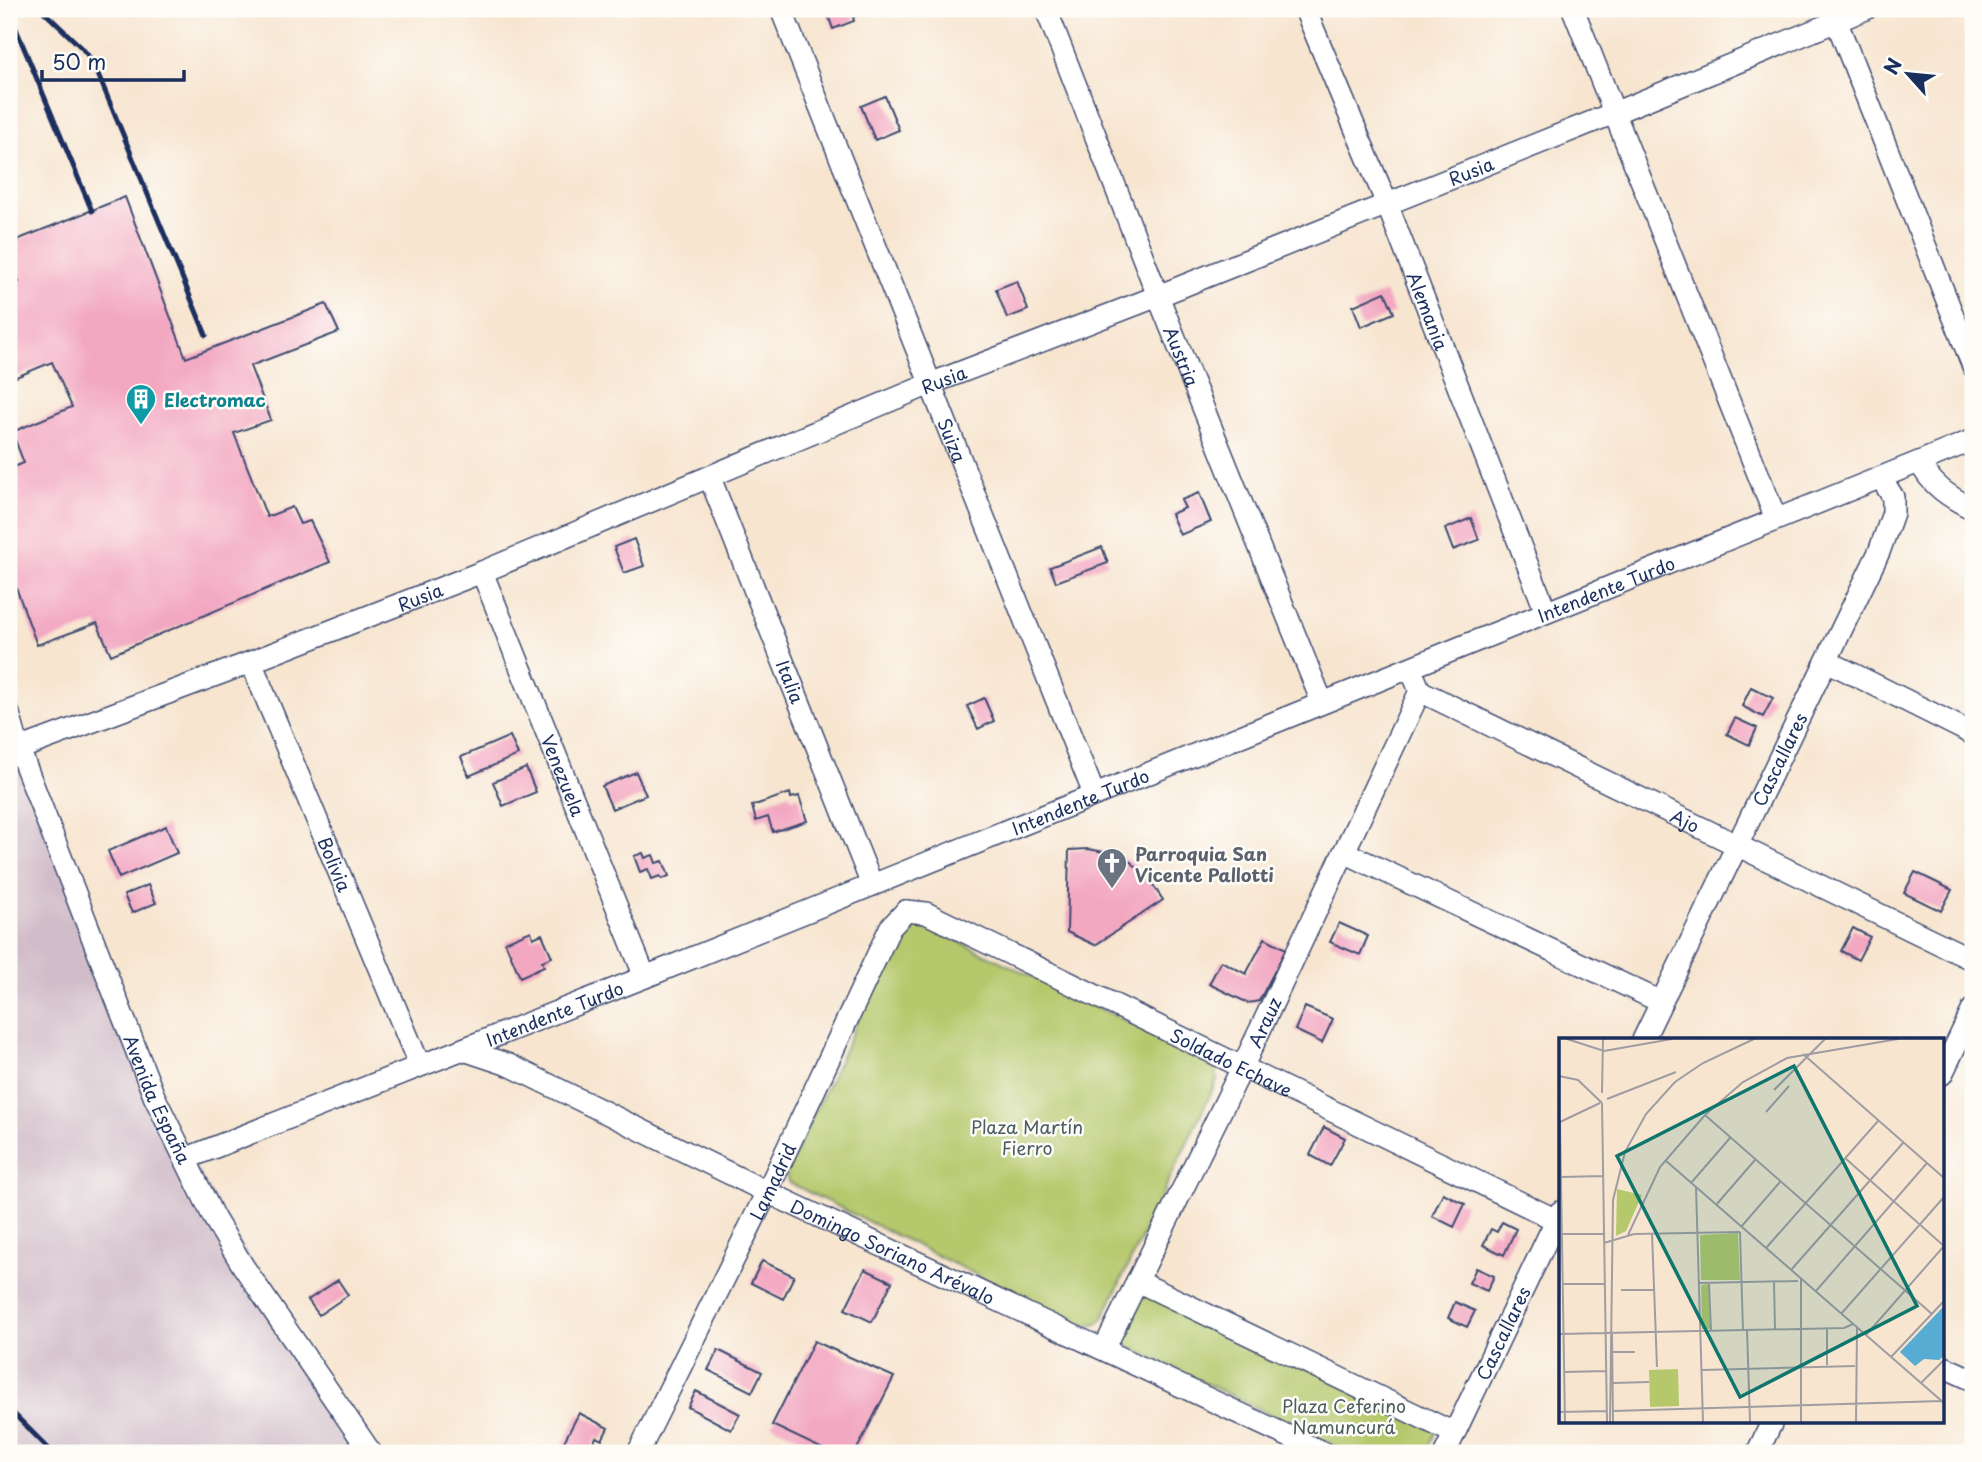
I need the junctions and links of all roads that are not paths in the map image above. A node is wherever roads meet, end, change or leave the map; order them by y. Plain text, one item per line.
1 (781, 9) edge
2 (1046, 9) edge
3 (1306, 9) edge
4 (1573, 9) edge
5 (1867, 9) edge
6 (1834, 15) edge
7 (1614, 113) junction
8 (1387, 204) junction
9 (1158, 296) junction
10 (1973, 366) edge
11 (930, 384) junction
12 (1973, 440) edge
13 (1920, 462) junction
14 (710, 478) junction
15 (1881, 478) junction
16 (1973, 509) edge
17 (1776, 519) junction
18 (482, 572) junction
19 (1546, 612) junction
20 (1827, 661) junction
21 (251, 662) junction
22 (1411, 669) junction
23 (1420, 691) junction
24 (1322, 702) junction
25 (9, 714) edge
26 (1973, 734) edge
27 (19, 749) junction
28 (1094, 794) junction
29 (1737, 846) junction
30 (1344, 852) junction
31 (881, 882) junction
32 (906, 911) junction
33 (1973, 960) edge
34 (645, 977) junction
35 (1661, 1003) junction
36 (1973, 1009) edge
37 (1644, 1038) edge
38 (464, 1050) junction
39 (419, 1065) junction
40 (1241, 1068) junction
41 (1944, 1070) edge
42 (185, 1159) junction
43 (767, 1192) junction
44 (1558, 1216) edge
45 (1137, 1281) junction
46 (1104, 1349) junction
47 (1944, 1367) edge
48 (1973, 1380) edge
49 (1771, 1424) edge
50 (1454, 1433) junction
51 (371, 1453) edge
52 (638, 1453) edge
53 (1324, 1453) edge
54 (1445, 1453) edge
55 (1757, 1453) edge

1 - 11 street, Suiza
2 - 9 street, Austria
3 - 8 street, Alemania
4 - 7 street
5 - 6 street, Rusia
6 - 7 street, Rusia
6 - 10 street
7 - 8 street, Rusia
7 - 17 street
8 - 9 street, Rusia
8 - 19 street, Alemania
9 - 11 street, Rusia
9 - 24 street, Austria
11 - 14 street, Rusia
11 - 28 street, Suiza
12 - 13 street, Intendente Turdo
13 - 15 street, Intendente Turdo
13 - 16 street
14 - 18 street, Rusia
14 - 31 street, Italia
15 - 17 street, Intendente Turdo
15 - 20 street, Cascallares
17 - 19 street, Intendente Turdo
18 - 21 street, Rusia
18 - 34 street, Venezuela
19 - 22 street, Intendente Turdo
20 - 26 street
20 - 29 street, Cascallares
21 - 27 street, Rusia
21 - 39 street, Bolivia
22 - 23 street
22 - 24 street, Intendente Turdo
23 - 29 street, Ajo
23 - 30 street, Arauz
24 - 28 street, Intendente Turdo
25 - 27 street, Avenida España
27 - 42 street, Avenida España
28 - 31 street, Intendente Turdo
29 - 33 street, Ajo
29 - 35 street, Cascallares
30 - 35 street
30 - 40 street, Arauz
31 - 32 street, Italia
31 - 34 street, Intendente Turdo
32 - 40 street, Soldado Echave
32 - 43 street, Lamadrid
34 - 38 street, Intendente Turdo
35 - 37 street, Cascallares
36 - 41 street
38 - 39 street, Intendente Turdo
38 - 43 street, Domingo Soriano Arévalo
39 - 42 street, Intendente Turdo
40 - 44 street, Soldado Echave
40 - 45 street, Arauz
42 - 51 street, Avenida España
43 - 46 street, Domingo Soriano Arévalo
43 - 52 street, Lamadrid
44 - 50 street, Cascallares
45 - 46 street, Arauz
45 - 50 street
46 - 53 street, Domingo Soriano Arévalo
47 - 48 street
49 - 55 street
50 - 54 street, Cascallares

